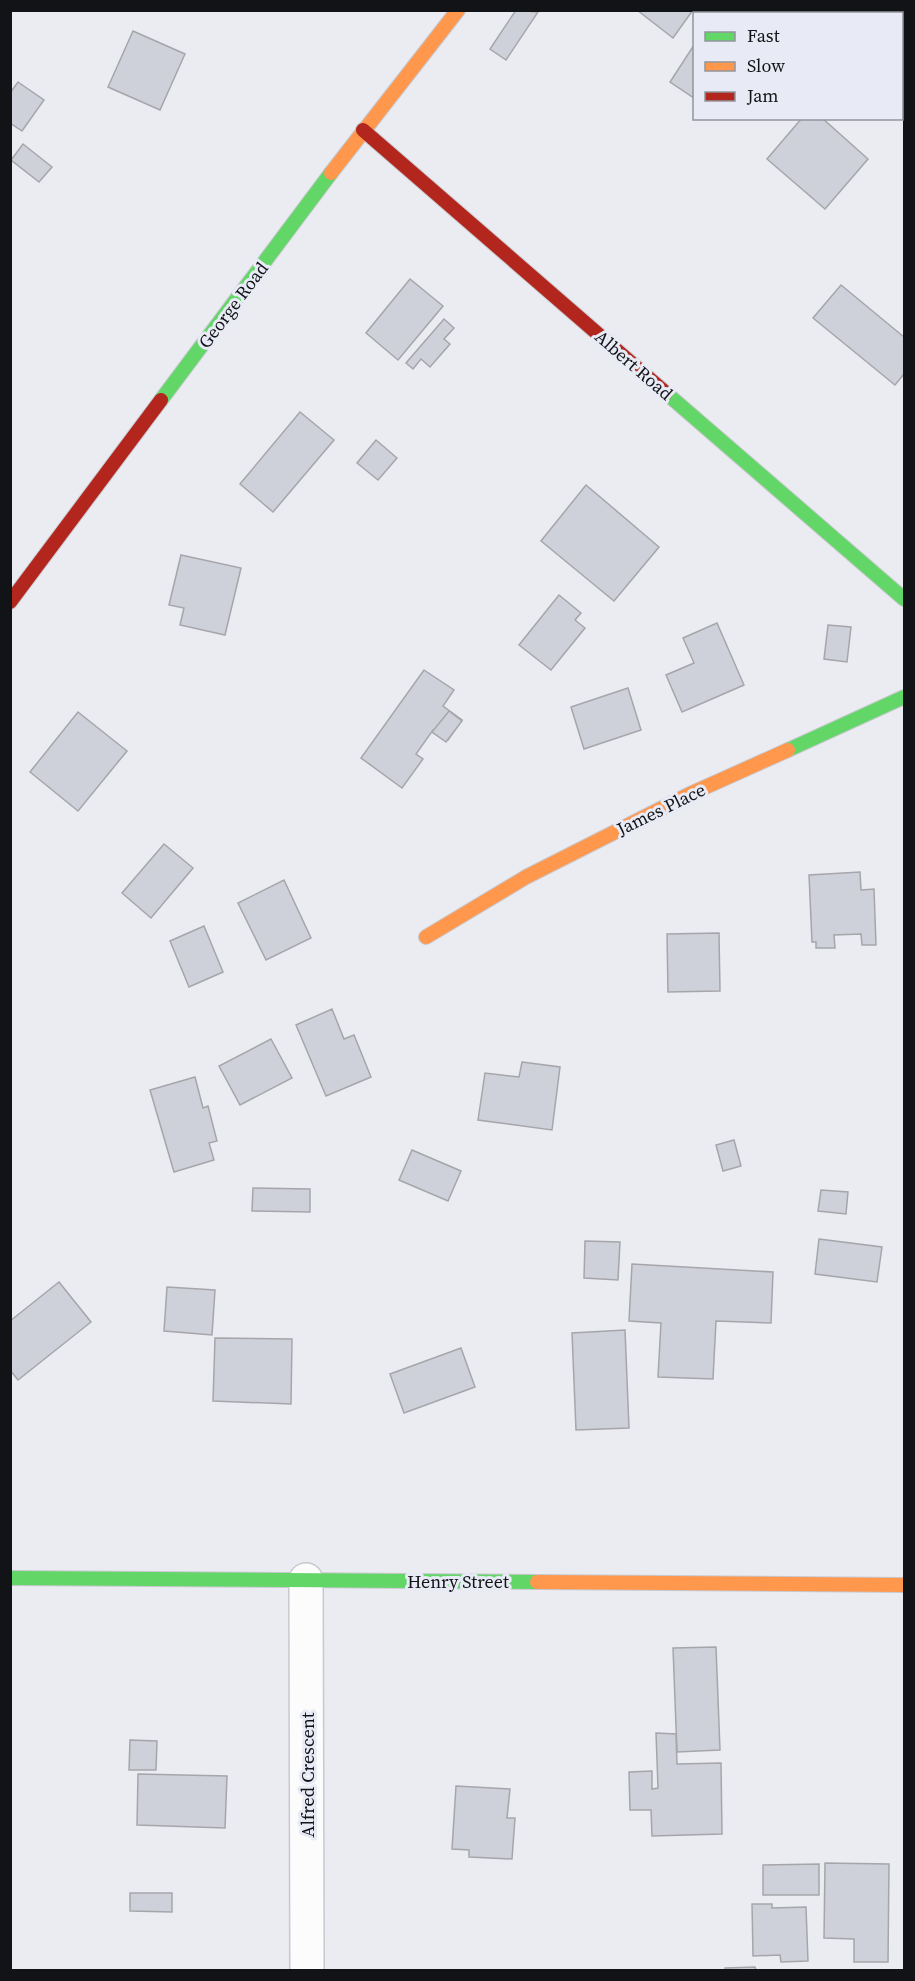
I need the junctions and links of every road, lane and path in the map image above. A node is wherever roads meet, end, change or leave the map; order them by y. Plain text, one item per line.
1 (458, 10) edge
2 (363, 130) junction
3 (904, 599) edge
4 (10, 602) edge
5 (904, 697) edge
6 (426, 937) dead end
7 (10, 1578) edge
8 (306, 1580) junction
9 (904, 1585) edge
10 (307, 1971) edge

1 - 2 street, George Road
2 - 3 street, Albert Road
2 - 4 street, George Road
5 - 6 street, James Place
7 - 8 street, Henry Street
8 - 9 street, Henry Street
8 - 10 street, Alfred Crescent

